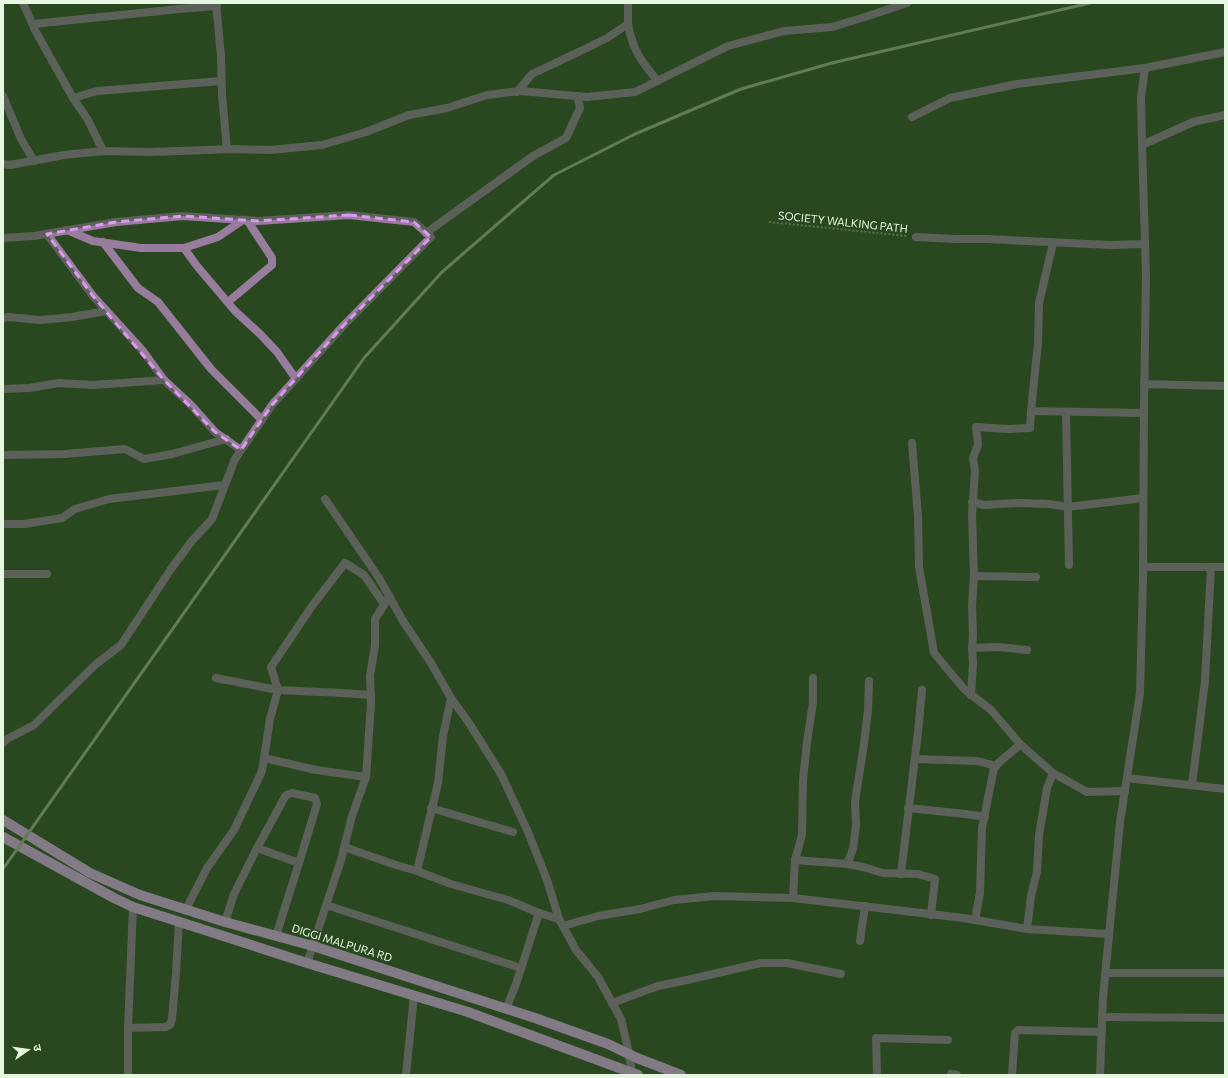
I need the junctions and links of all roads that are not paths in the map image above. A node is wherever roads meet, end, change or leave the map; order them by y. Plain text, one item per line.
1 (23, 3) edge
2 (628, 3) edge
3 (907, 3) edge
4 (216, 5) edge
5 (33, 24) junction
6 (628, 24) junction
7 (1225, 52) edge
8 (1145, 68) junction
9 (221, 81) junction
10 (658, 81) junction
11 (517, 92) junction
12 (3, 96) edge
13 (577, 96) junction
14 (73, 98) junction
15 (1225, 116) edge
16 (912, 117) dead end
17 (1142, 145) junction
18 (227, 149) junction
19 (104, 151) junction
20 (34, 161) junction
21 (3, 164) edge
22 (245, 220) junction
23 (67, 230) junction
24 (426, 233) junction
25 (46, 234) junction
26 (916, 237) road end
27 (3, 238) edge
28 (103, 242) junction
29 (1053, 243) junction
30 (1145, 244) junction
31 (184, 248) junction
32 (228, 302) junction
33 (106, 311) junction
34 (3, 318) edge
35 (296, 379) junction
36 (164, 380) junction
37 (1144, 384) junction
38 (1225, 386) edge
39 (3, 389) edge
40 (1031, 411) junction
41 (1066, 412) junction
42 (1144, 413) junction
43 (262, 420) junction
44 (226, 439) junction
45 (912, 444) dead end
46 (241, 450) junction
47 (3, 455) edge
48 (224, 485) junction
49 (1144, 498) junction
50 (325, 499) dead end
51 (972, 502) junction
52 (1068, 507) junction
53 (3, 524) edge
54 (1069, 565) dead end
55 (1143, 567) junction
56 (1211, 567) junction
57 (1225, 567) edge
58 (3, 574) edge
59 (47, 574) dead end
60 (974, 576) junction
61 (1036, 577) dead end
62 (389, 596) junction
63 (384, 604) junction
64 (972, 648) junction
65 (1027, 650) dead end
66 (216, 678) dead end
67 (813, 678) dead end
68 (869, 681) dead end
69 (278, 690) junction
70 (922, 690) dead end
71 (371, 695) junction
72 (971, 695) junction
73 (450, 698) junction
74 (3, 743) edge
75 (1020, 744) junction
76 (264, 758) junction
77 (915, 759) junction
78 (996, 766) junction
79 (1053, 773) junction
80 (366, 777) junction
81 (1127, 778) junction
82 (1192, 785) junction
83 (1225, 789) edge
84 (1125, 791) junction
85 (432, 808) junction
86 (908, 808) junction
87 (985, 817) junction
88 (3, 820) edge
89 (513, 832) dead end
90 (3, 837) edge
91 (344, 847) junction
92 (257, 848) junction
93 (795, 860) junction
94 (299, 863) junction
95 (847, 864) junction
96 (417, 871) junction
97 (901, 874) junction
98 (120, 886) junction
99 (114, 898) junction
100 (793, 898) junction
101 (326, 905) junction
102 (864, 906) junction
103 (133, 907) junction
104 (186, 909) junction
105 (539, 913) junction
106 (931, 915) junction
107 (975, 920) junction
108 (179, 922) junction
109 (561, 922) junction
110 (228, 923) junction
111 (1027, 929) junction
112 (1109, 934) junction
113 (276, 936) junction
114 (860, 941) dead end
115 (313, 946) junction
116 (307, 963) junction
117 (521, 968) junction
118 (1106, 973) junction
119 (1225, 973) edge
120 (841, 974) dead end
121 (414, 995) junction
122 (612, 1003) junction
123 (506, 1008) junction
124 (1102, 1017) junction
125 (1225, 1018) edge
126 (128, 1028) junction
127 (1102, 1032) junction
128 (948, 1040) dead end
129 (629, 1054) junction
130 (634, 1074) edge
131 (951, 1074) edge
132 (128, 1075) edge
133 (406, 1075) edge
134 (681, 1075) edge
135 (876, 1075) edge
136 (957, 1075) edge
137 (1012, 1075) edge
138 (1100, 1075) edge

1 - 5 street
2 - 6 street
3 - 10 street
4 - 5 street
4 - 9 street
5 - 14 street
6 - 10 street
6 - 11 street
7 - 8 street
8 - 16 street
8 - 17 street
9 - 14 street
9 - 18 street
10 - 13 street
11 - 13 street
11 - 18 street
12 - 20 street
13 - 24 street
14 - 19 street
15 - 17 street
17 - 30 street
18 - 19 street
19 - 20 street
20 - 21 street
22 - 23 street
22 - 24 street
22 - 31 street
22 - 32 street
23 - 25 street
23 - 28 street
24 - 35 street
25 - 27 street
25 - 33 street
26 - 29 street
28 - 31 street
28 - 43 street
29 - 30 street
29 - 40 street
30 - 37 street
31 - 32 street
32 - 35 street
33 - 34 street
33 - 36 street
35 - 43 street
36 - 39 street
36 - 44 street
37 - 38 street
37 - 42 street
40 - 41 street
40 - 51 street
41 - 42 street
41 - 52 street
42 - 49 street
43 - 46 street
44 - 46 street
44 - 47 street
45 - 72 street
46 - 48 street
48 - 53 street
48 - 74 street
49 - 52 street
49 - 55 street
50 - 62 street
51 - 52 street
51 - 60 street
52 - 54 street
55 - 56 street
55 - 81 street
56 - 57 street
56 - 82 street
58 - 59 street
60 - 61 street
60 - 64 street
62 - 63 street
62 - 73 street
63 - 69 street
63 - 71 street
64 - 65 street
64 - 72 street
66 - 69 street
67 - 93 street
68 - 95 street
69 - 71 street
69 - 76 street
70 - 77 street
71 - 80 street
72 - 75 street
73 - 85 street
73 - 109 street
75 - 78 street
75 - 79 street
76 - 80 street
76 - 104 street
77 - 78 street
77 - 86 street
78 - 87 street
79 - 84 street
79 - 111 street
80 - 91 street
81 - 82 street
81 - 84 street
82 - 83 street
84 - 112 street
85 - 89 street
85 - 96 street
86 - 87 street
86 - 97 street
87 - 107 street
88 - 98 main road, DIGGI MALPURA RD
90 - 99 main road
91 - 96 street
91 - 101 street
92 - 94 street
92 - 94 street
92 - 110 street
93 - 95 street
93 - 100 street
94 - 113 street
95 - 97 street
96 - 105 street
97 - 106 street
98 - 99 main road
98 - 104 main road, DIGGI MALPURA RD
99 - 103 main road
100 - 102 street
100 - 109 street
101 - 115 street
101 - 117 street
102 - 106 street
102 - 114 street
103 - 108 main road
103 - 126 street
104 - 110 main road, DIGGI MALPURA RD
105 - 109 street
105 - 117 street
106 - 107 street
107 - 111 street
108 - 116 main road
108 - 126 street
109 - 122 street
110 - 113 main road, DIGGI MALPURA RD
111 - 112 street
112 - 118 street
113 - 115 main road, DIGGI MALPURA RD
115 - 116 street
115 - 123 main road, DIGGI MALPURA RD
116 - 121 main road
117 - 123 street
118 - 119 street
118 - 124 street
120 - 122 street
121 - 130 main road
121 - 133 street
122 - 129 street
123 - 129 main road, DIGGI MALPURA RD
124 - 125 street
124 - 127 street
126 - 132 street
127 - 137 street
127 - 138 street
128 - 135 street
129 - 130 street
129 - 134 main road, DIGGI MALPURA RD
131 - 136 street

